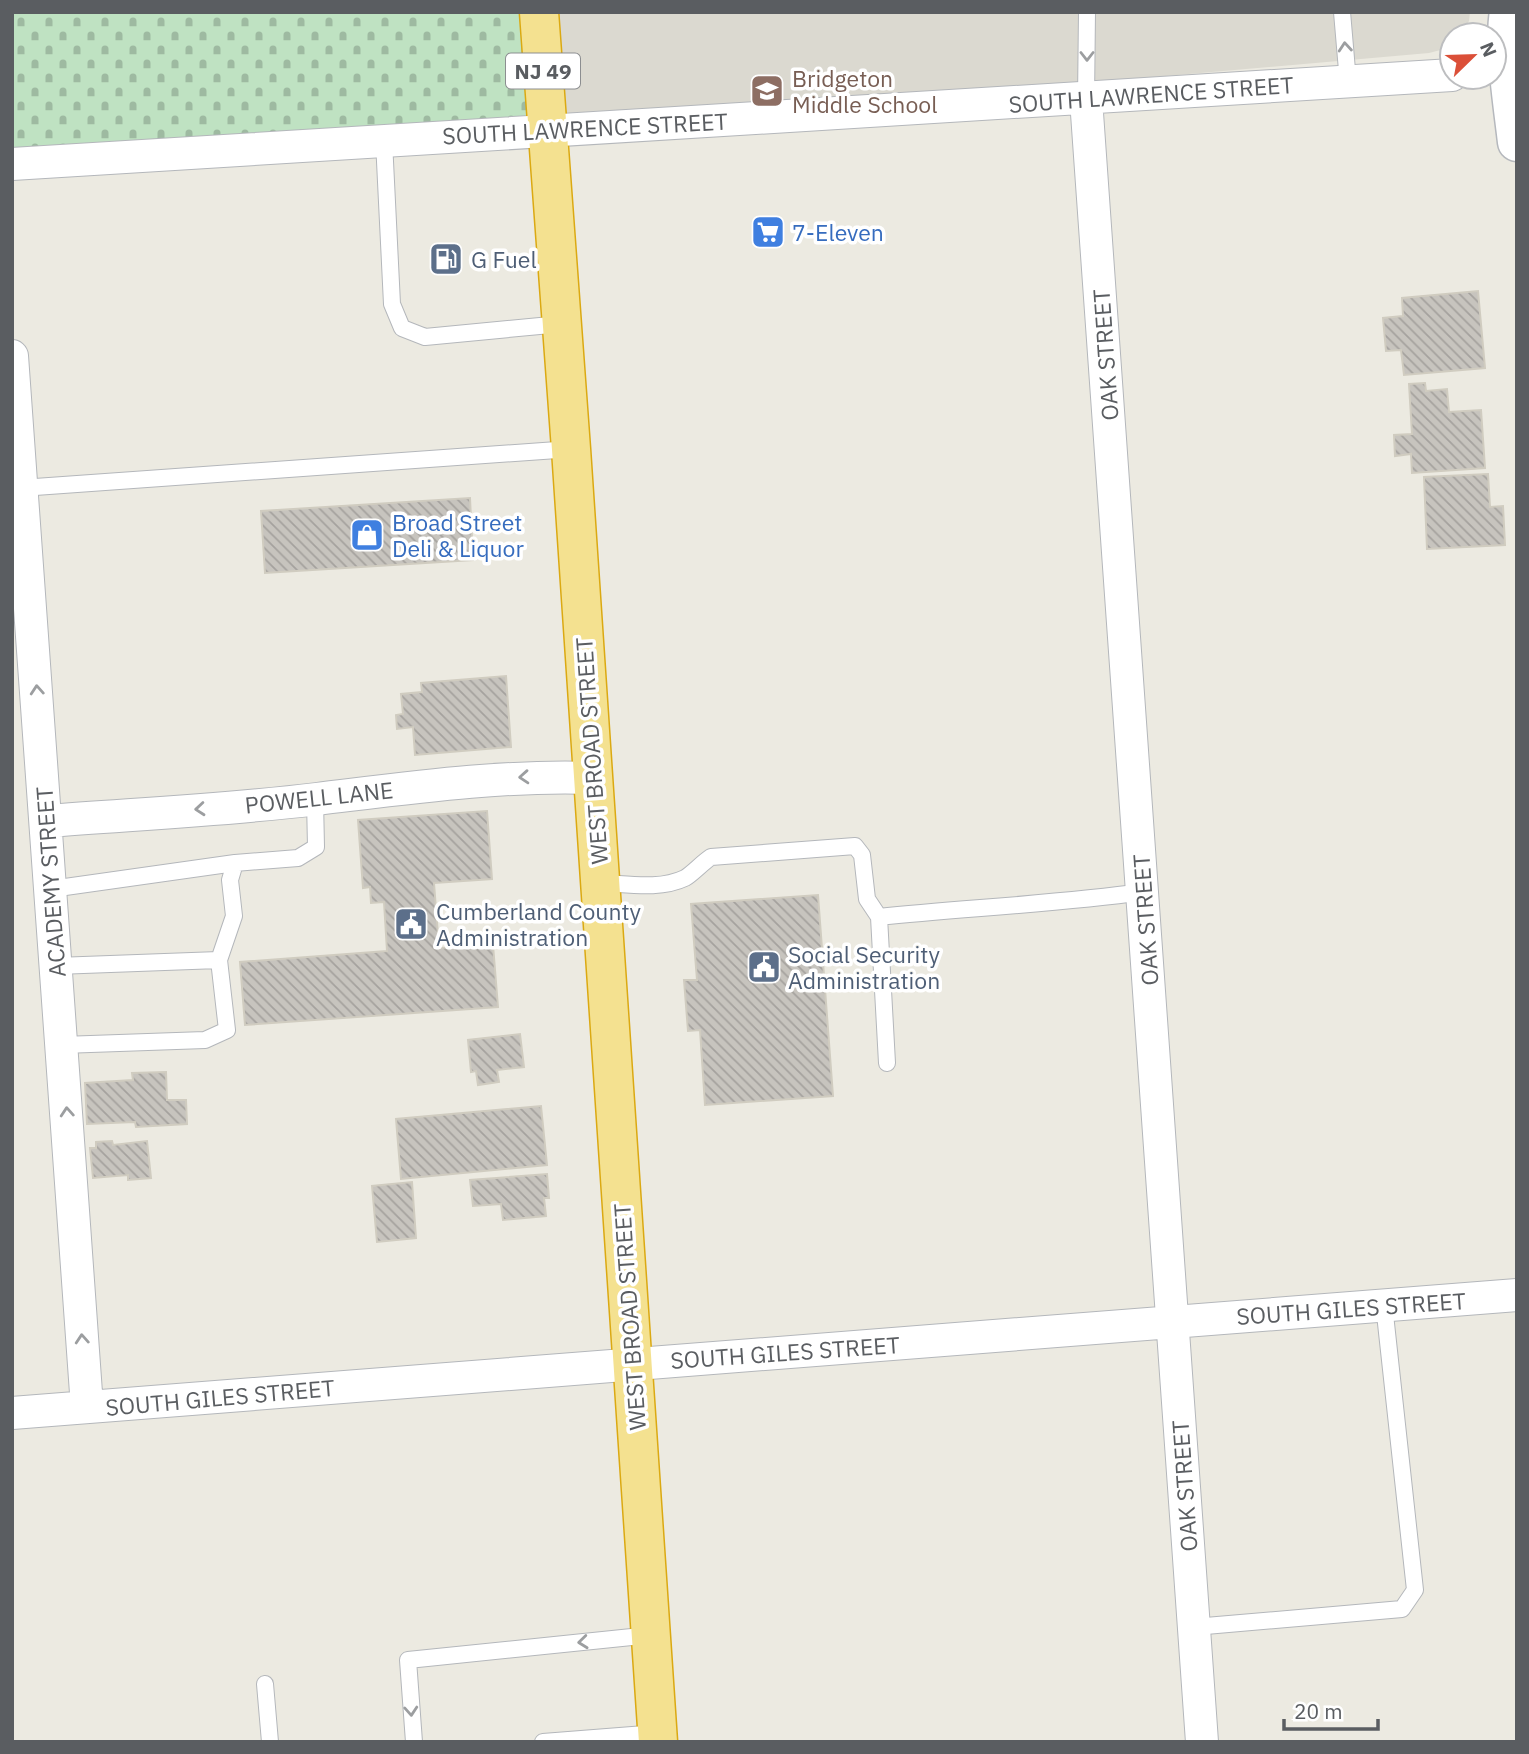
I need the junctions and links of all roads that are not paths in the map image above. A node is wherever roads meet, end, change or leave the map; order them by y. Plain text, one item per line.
1 (539, 12) edge
2 (1087, 12) edge
3 (1342, 12) edge
4 (1509, 12) edge
5 (1508, 39) edge
6 (1508, 74) edge
7 (1438, 76) edge
8 (1348, 82) junction
9 (1086, 99) junction
10 (548, 130) junction
11 (384, 141) junction
12 (1517, 142) edge
13 (12, 164) edge
14 (561, 324) junction
15 (12, 356) edge
16 (571, 449) junction
17 (21, 488) junction
18 (26, 732) edge
19 (592, 778) junction
20 (315, 800) junction
21 (46, 821) junction
22 (235, 863) junction
23 (600, 883) junction
24 (51, 889) junction
25 (1143, 892) junction
26 (879, 917) junction
27 (219, 960) junction
28 (56, 966) junction
29 (62, 1045) junction
30 (887, 1063) dead end
31 (1517, 1295) edge
32 (1384, 1305) junction
33 (1173, 1322) junction
34 (633, 1364) junction
35 (87, 1407) junction
36 (12, 1413) edge
37 (1194, 1627) junction
38 (651, 1635) junction
39 (265, 1684) dead end
40 (658, 1737) edge
41 (270, 1742) edge
42 (414, 1742) edge
43 (543, 1742) edge
44 (1202, 1742) edge

1 - 10 highway, WEST BROAD STREET / NJ 49
2 -> 9 lane
8 -> 3 lane
4 - 5 street
6 - 12 street
7 - 8 street, SOUTH LAWRENCE STREET
8 - 9 street, SOUTH LAWRENCE STREET
9 - 10 street, SOUTH LAWRENCE STREET
9 - 25 street, OAK STREET
10 - 11 street, SOUTH LAWRENCE STREET
10 - 14 highway, WEST BROAD STREET / NJ 49
11 - 13 street, SOUTH LAWRENCE STREET
11 - 14 lane
14 - 16 highway, WEST BROAD STREET / NJ 49
15 - 17 street, ACADEMY STREET
16 - 17 lane
16 - 19 highway, WEST BROAD STREET / NJ 49
18 -> 17 street, ACADEMY STREET
18 - 21 street, ACADEMY STREET
19 -> 20 street, POWELL LANE
19 - 23 highway, WEST BROAD STREET / NJ 49
20 -> 21 street, POWELL LANE
20 - 22 lane
21 - 24 street, ACADEMY STREET
22 - 24 lane
22 - 27 lane
23 - 26 lane
23 - 34 highway, WEST BROAD STREET / NJ 49
24 - 28 street, ACADEMY STREET
25 - 26 lane
25 - 33 street, OAK STREET
26 - 30 lane
27 - 28 lane
27 - 29 lane
28 - 29 street, ACADEMY STREET
35 -> 29 street, ACADEMY STREET
31 - 32 street, SOUTH GILES STREET
32 - 33 street, SOUTH GILES STREET
32 - 37 lane
33 - 34 street, SOUTH GILES STREET
33 - 37 street, OAK STREET
34 - 35 street, SOUTH GILES STREET
34 - 38 highway, WEST BROAD STREET / NJ 49
35 - 36 street, SOUTH GILES STREET
37 - 44 street, OAK STREET
38 - 40 highway, WEST BROAD STREET / NJ 49
38 -> 42 lane
39 - 41 lane
40 - 43 lane

